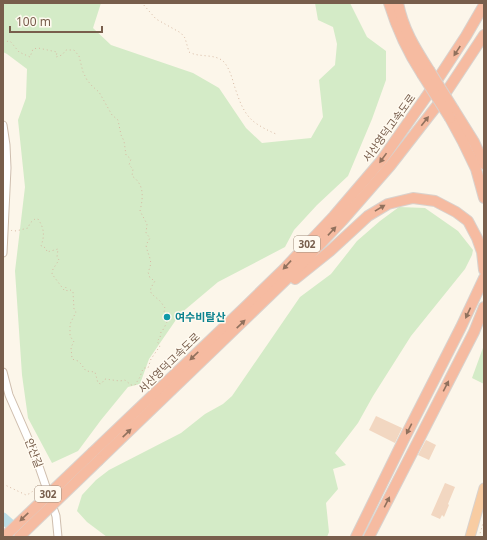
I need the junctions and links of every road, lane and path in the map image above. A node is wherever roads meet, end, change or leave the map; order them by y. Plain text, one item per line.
1 (141, 3) edge
2 (389, 3) edge
3 (398, 3) edge
4 (481, 3) edge
5 (484, 5) edge
6 (484, 35) edge
7 (466, 36) junction
8 (3, 42) edge
9 (425, 72) junction
10 (452, 114) junction
11 (3, 125) edge
12 (276, 134) dead end
13 (484, 164) edge
14 (484, 198) edge
15 (4, 236) edge
16 (3, 253) edge
17 (484, 270) edge
18 (484, 278) edge
19 (484, 307) edge
20 (252, 313) junction
21 (3, 372) edge
22 (96, 456) junction
23 (44, 481) junction
24 (3, 484) edge
25 (484, 488) edge
26 (484, 520) edge
27 (58, 536) edge
28 (4, 537) edge
29 (18, 537) edge
30 (356, 537) edge
31 (369, 537) edge
32 (470, 537) edge
33 (479, 537) edge

1 - 12 path
2 - 9 highway
3 - 9 highway
4 - 7 highway
5 - 7 highway, 서산영덕고속도로 / 302
20 -> 6 highway, 서산영덕고속도로 / 302
7 -> 22 highway, 서산영덕고속도로 / 302
8 - 15 path
9 - 10 highway, bridge
10 - 13 highway
10 - 14 highway
11 - 15 street
15 - 16 street
20 -> 17 highway
18 -> 30 highway
31 -> 19 highway
22 -> 20 highway, 서산영덕고속도로 / 302
21 - 23 street, 안산길
22 -> 28 highway, 서산영덕고속도로 / 302, bridge
22 - 29 highway, 서산영덕고속도로 / 302, bridge
23 - 24 path
23 - 27 street, 안산길
25 - 32 highway
26 - 33 path

